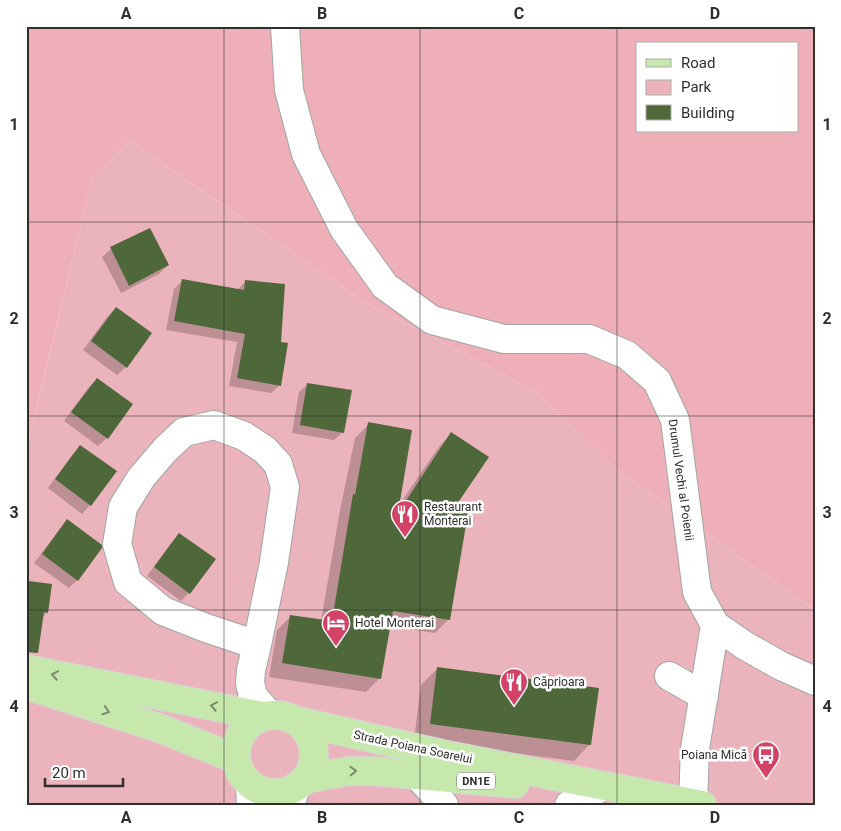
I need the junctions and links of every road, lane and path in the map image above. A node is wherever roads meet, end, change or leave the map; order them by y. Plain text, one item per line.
1 (285, 26) edge
2 (715, 625) junction
3 (257, 645) junction
4 (26, 669) edge
5 (669, 676) dead end
6 (815, 681) edge
7 (26, 685) edge
8 (704, 696) junction
9 (265, 715) junction
10 (297, 721) junction
11 (236, 759) junction
12 (418, 776) junction
13 (297, 790) edge
14 (594, 791) junction
15 (251, 795) edge
16 (648, 795) junction
17 (698, 804) edge
18 (444, 805) edge
19 (570, 805) edge

1 - 2 street, Drumul Vechi al Poienii
2 - 6 street, Drumul Vechi al Poienii
2 - 8 street
3 - 3 street
3 - 9 street
9 -> 4 main road, DN1E
5 - 8 street
7 -> 11 main road
8 - 17 street
9 - 10 main road, DN1E
9 - 11 main road
10 - 13 main road
10 - 16 main road, Strada Poiana Soarelui / DN1E
11 - 15 main road, DN1E
13 -> 12 main road, Strada Poiana Soarelui / DN1E
12 - 14 main road, Strada Poiana Soarelui / DN1E
12 - 18 street
13 - 15 main road, DN1E
14 - 16 main road, Strada Poiana Soarelui / DN1E
14 - 19 street
16 - 17 main road, Strada Poiana Soarelui / DN1E

